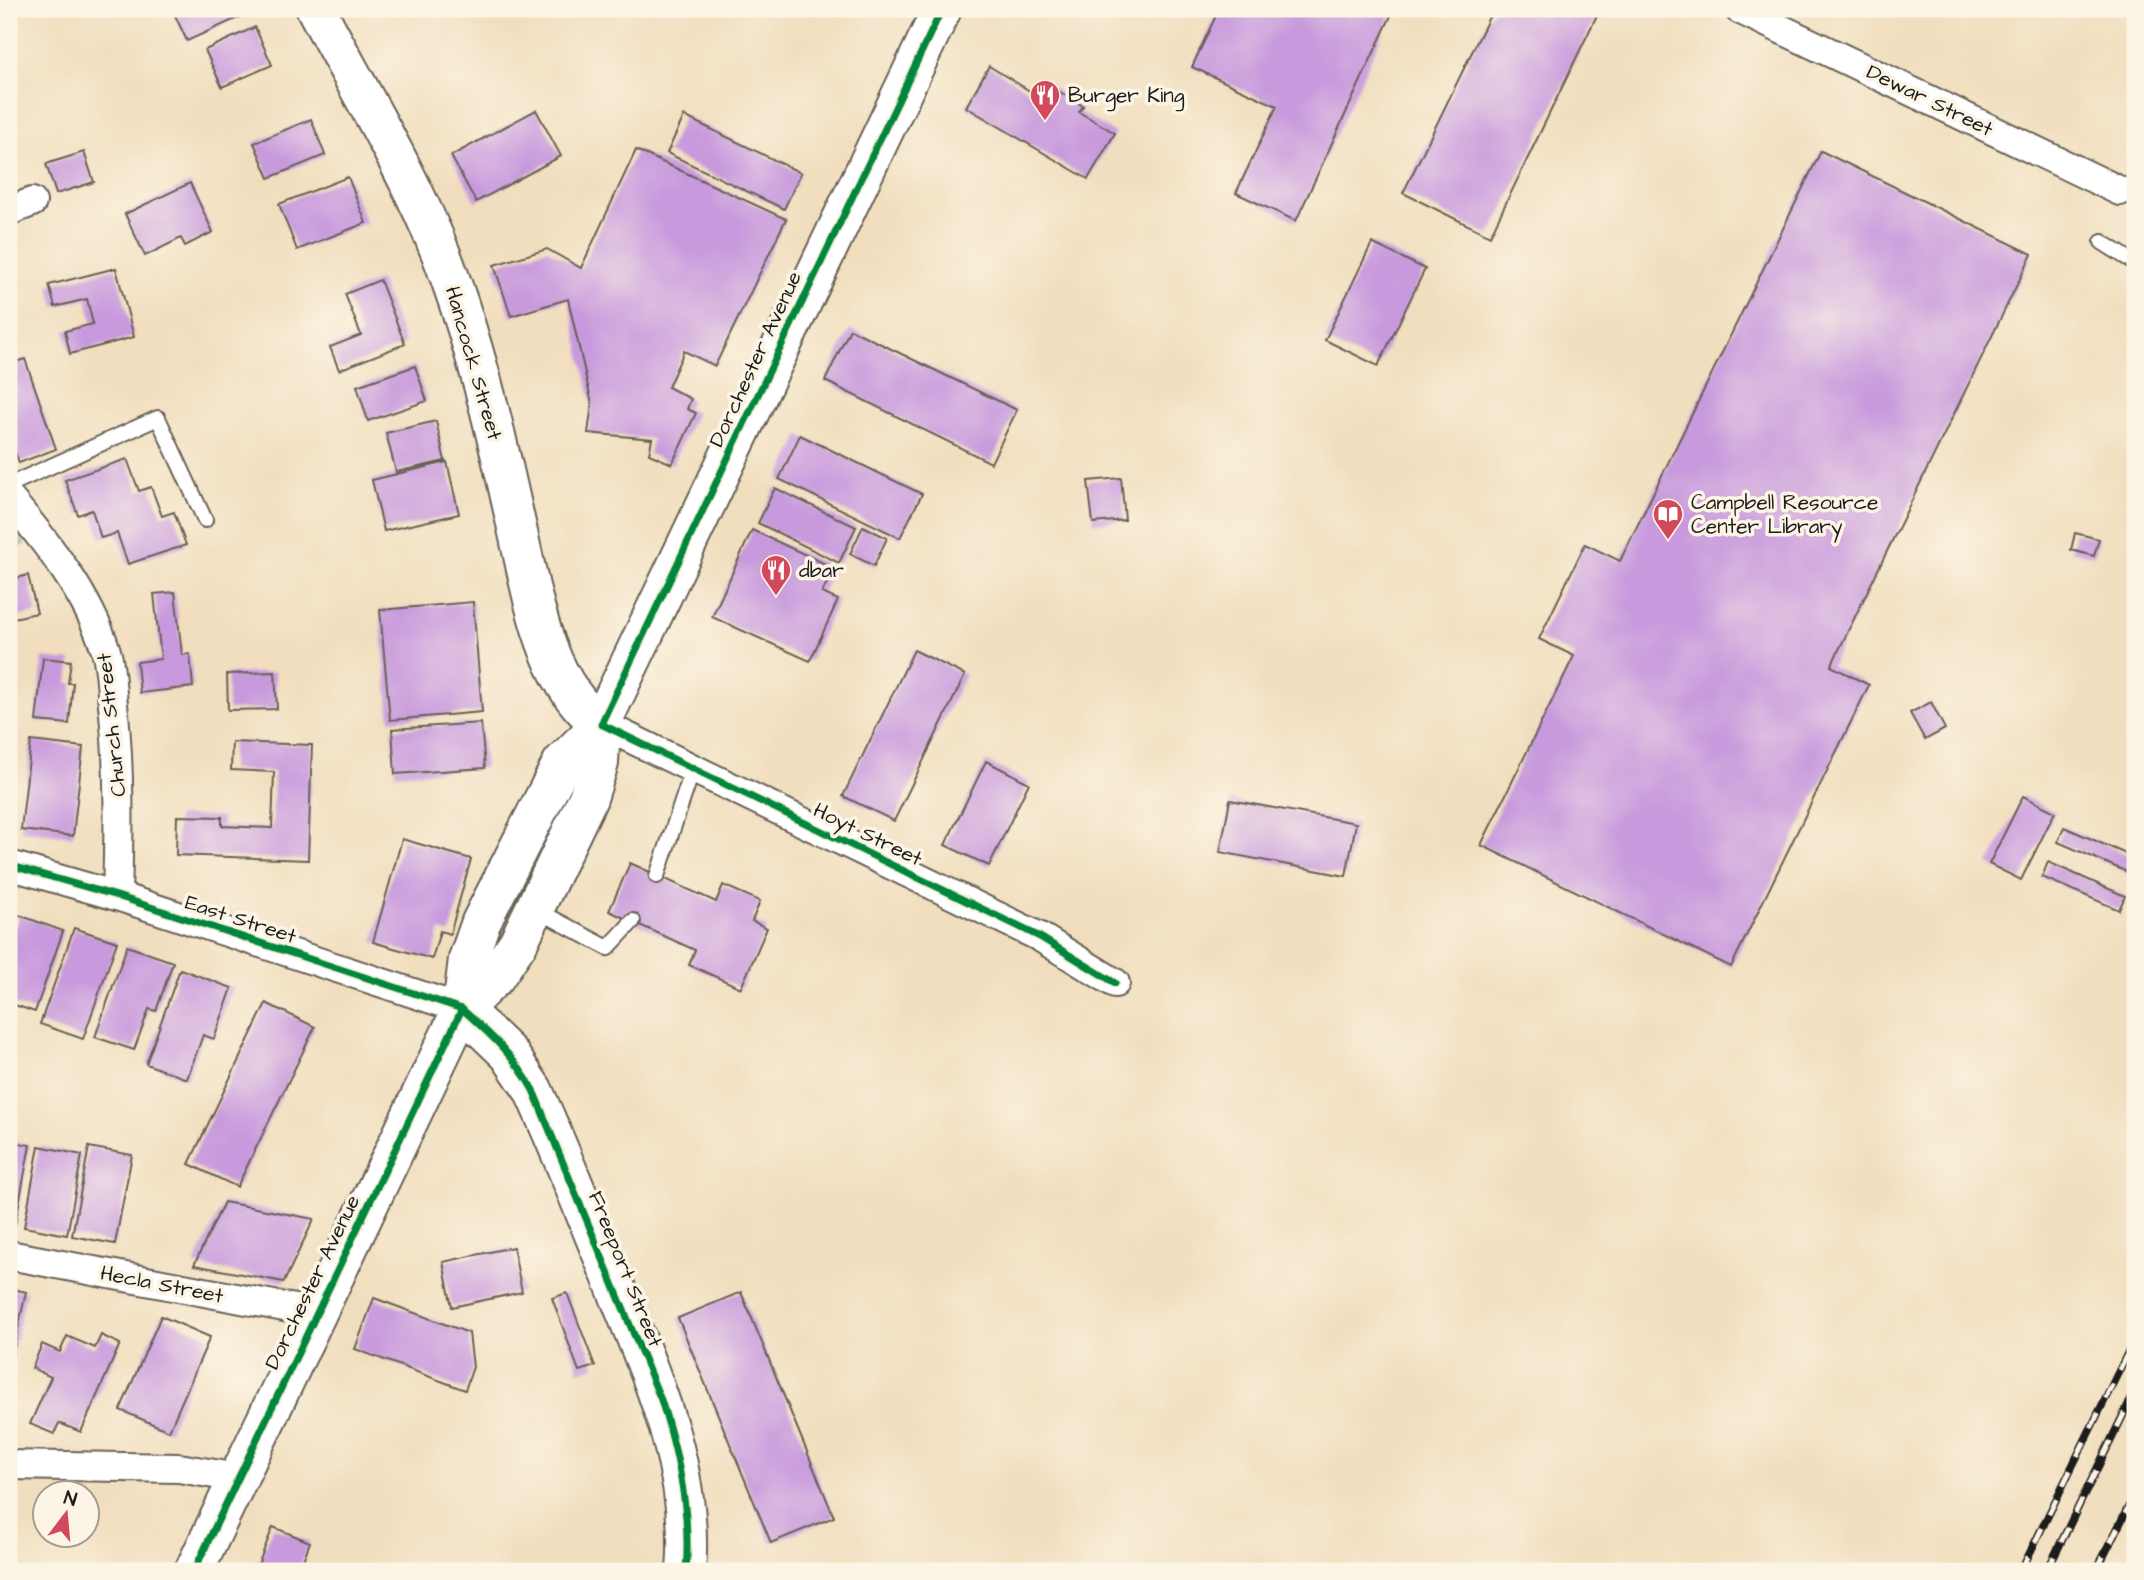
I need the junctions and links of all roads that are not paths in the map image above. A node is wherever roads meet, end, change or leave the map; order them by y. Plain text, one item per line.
1 (316, 9) edge
2 (942, 9) edge
3 (1739, 9) edge
4 (2120, 191) dead end
5 (2102, 242) dead end
6 (2135, 263) edge
7 (9, 485) edge
8 (9, 498) edge
9 (205, 520) dead end
10 (601, 724) junction
11 (693, 769) junction
12 (9, 865) edge
13 (657, 876) dead end
14 (117, 897) junction
15 (534, 909) junction
16 (633, 921) dead end
17 (1115, 983) dead end
18 (462, 1009) junction
19 (9, 1255) edge
20 (316, 1313) junction
21 (9, 1465) edge
22 (238, 1478) junction
23 (194, 1571) edge
24 (686, 1571) edge

1 - 10 main road, Hancock Street
2 - 10 main road, Dorchester Avenue
3 - 4 street, Dewar Street
5 - 6 lane
7 - 9 lane
8 - 14 street, Church Street
10 - 11 street, Hoyt Street
10 - 15 main road, Dorchester Avenue
10 - 18 main road, Dorchester Avenue
11 - 13 lane
11 - 17 street, Hoyt Street
12 - 14 street, East Street
14 - 18 street, East Street
15 - 16 lane
15 - 18 main road, Dorchester Avenue
18 - 20 main road, Dorchester Avenue
18 - 24 main road, Freeport Street
19 - 20 street, Hecla Street
20 - 22 main road, Dorchester Avenue
21 - 22 street
22 - 23 main road, Dorchester Avenue

